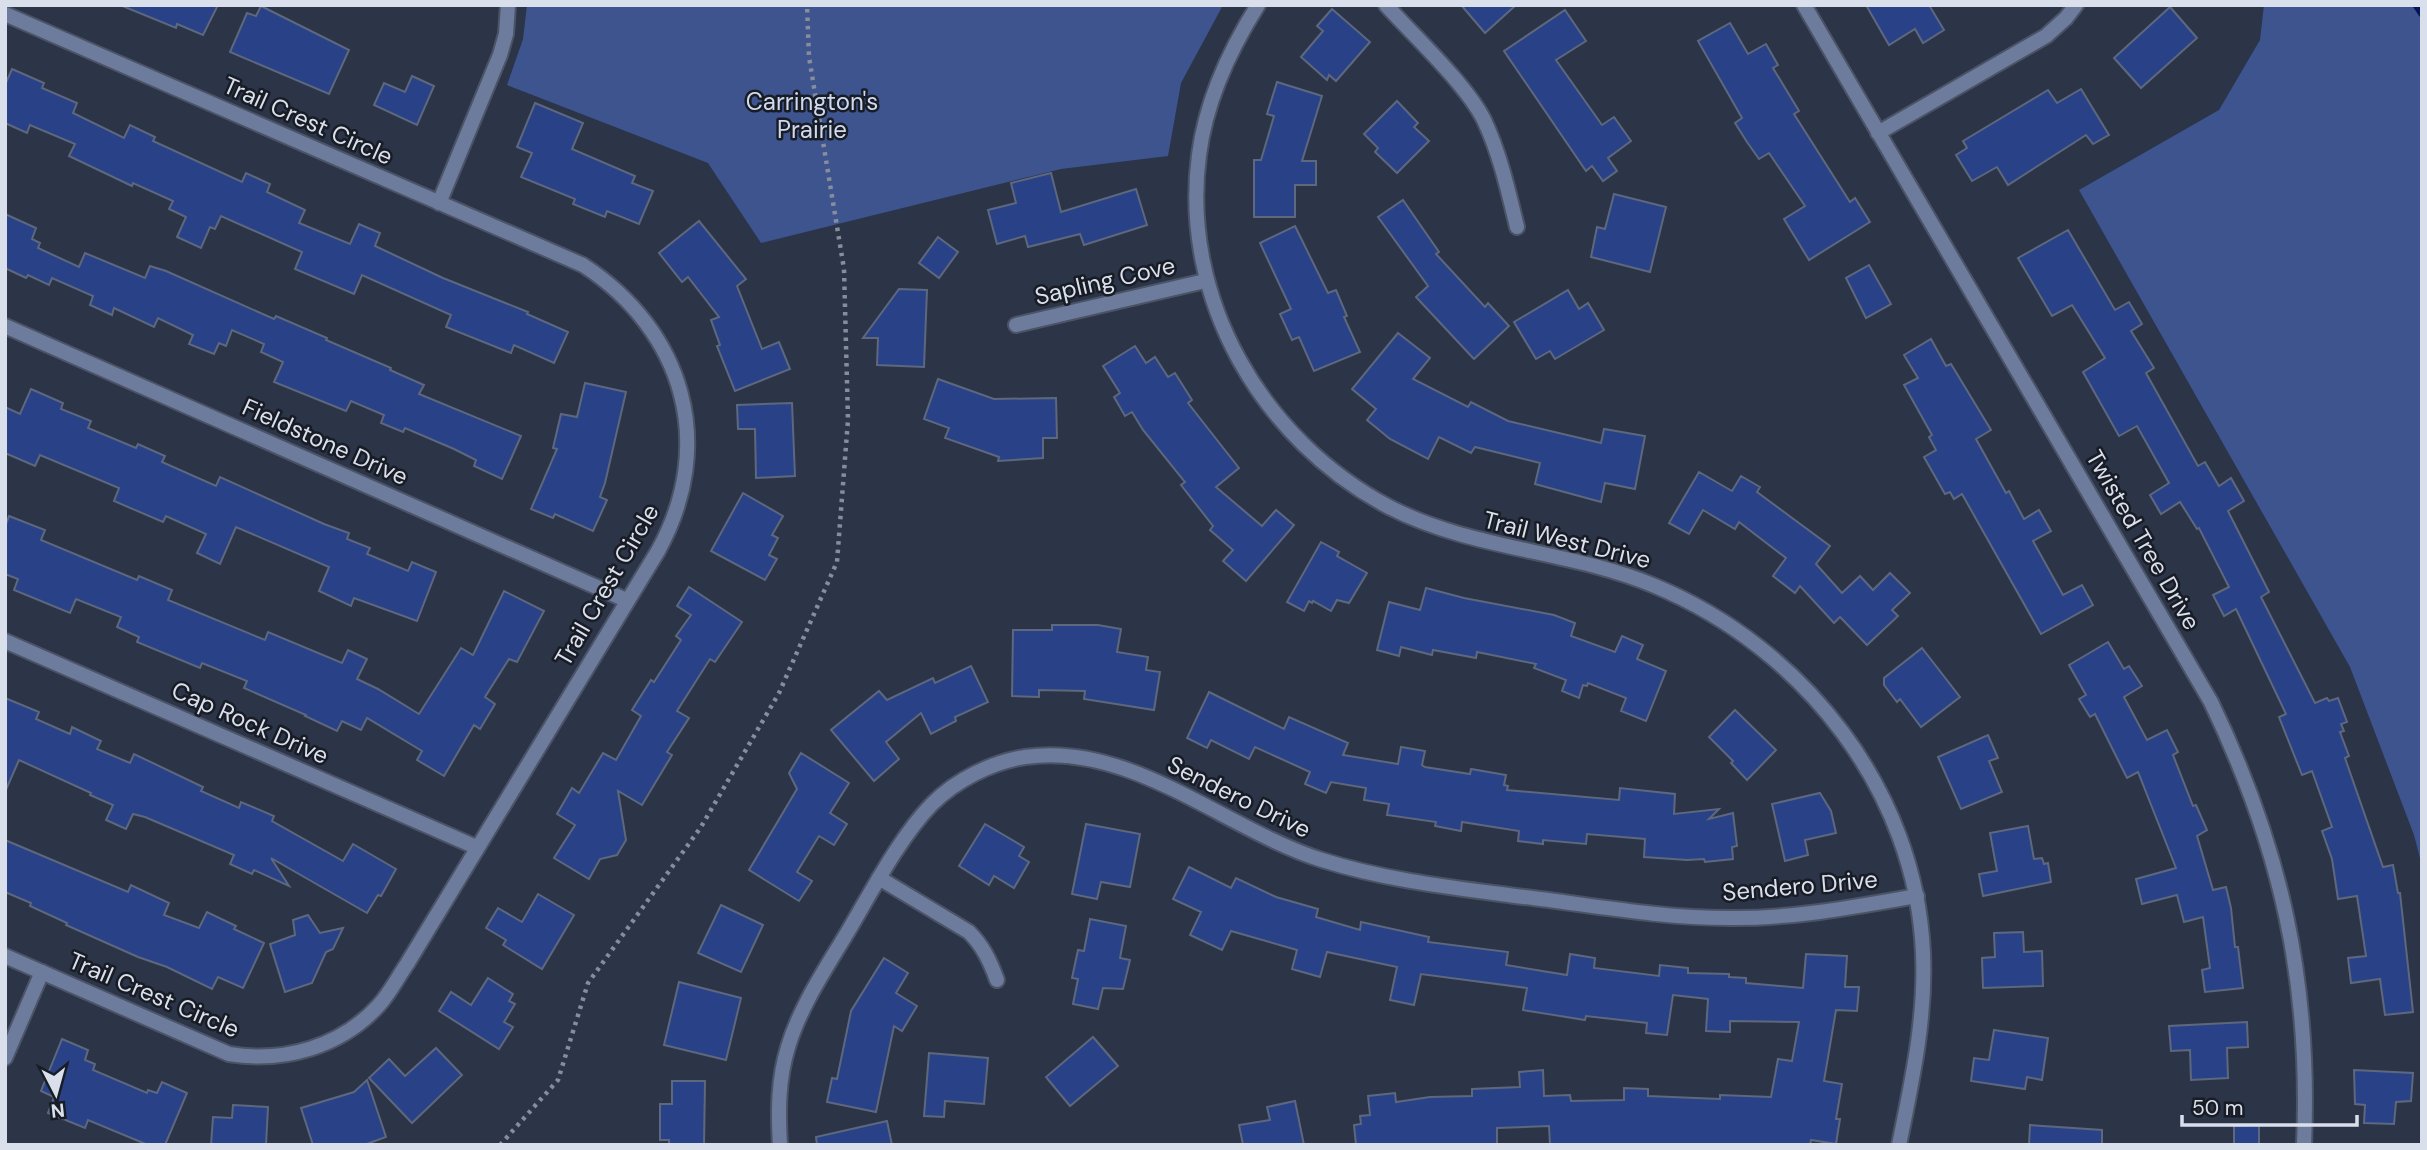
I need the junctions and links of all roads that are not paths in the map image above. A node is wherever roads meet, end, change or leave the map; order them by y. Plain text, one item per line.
1 (508, 5) edge
2 (1258, 5) edge
3 (1386, 5) edge
4 (1804, 5) edge
5 (2076, 5) edge
6 (5, 14) edge
7 (1878, 133) junction
8 (439, 203) junction
9 (1517, 227) dead end
10 (1205, 281) junction
11 (1016, 325) dead end
12 (5, 326) edge
13 (626, 600) junction
14 (5, 641) edge
15 (476, 847) junction
16 (879, 878) junction
17 (1917, 896) junction
18 (5, 956) edge
19 (42, 972) junction
20 (997, 980) dead end
21 (5, 1058) edge
22 (780, 1145) edge
23 (1899, 1145) edge
24 (2304, 1145) edge

1 - 8 street
2 - 10 street, Trail West Drive
3 - 9 street
4 - 7 street, Twisted Tree Drive
5 - 7 street
6 - 8 street, Trail Crest Circle
7 - 24 street, Twisted Tree Drive
8 - 13 street, Trail Crest Circle
10 - 11 street, Sapling Cove
10 - 17 street, Trail West Drive
12 - 13 street, Fieldstone Drive
13 - 15 street, Trail Crest Circle
14 - 15 street, Cap Rock Drive
15 - 19 street, Trail Crest Circle
16 - 17 street, Sendero Drive
16 - 20 street
16 - 22 street, Sendero Drive
17 - 23 street, Trail West Drive
18 - 19 street, Trail Crest Circle
19 - 21 street

